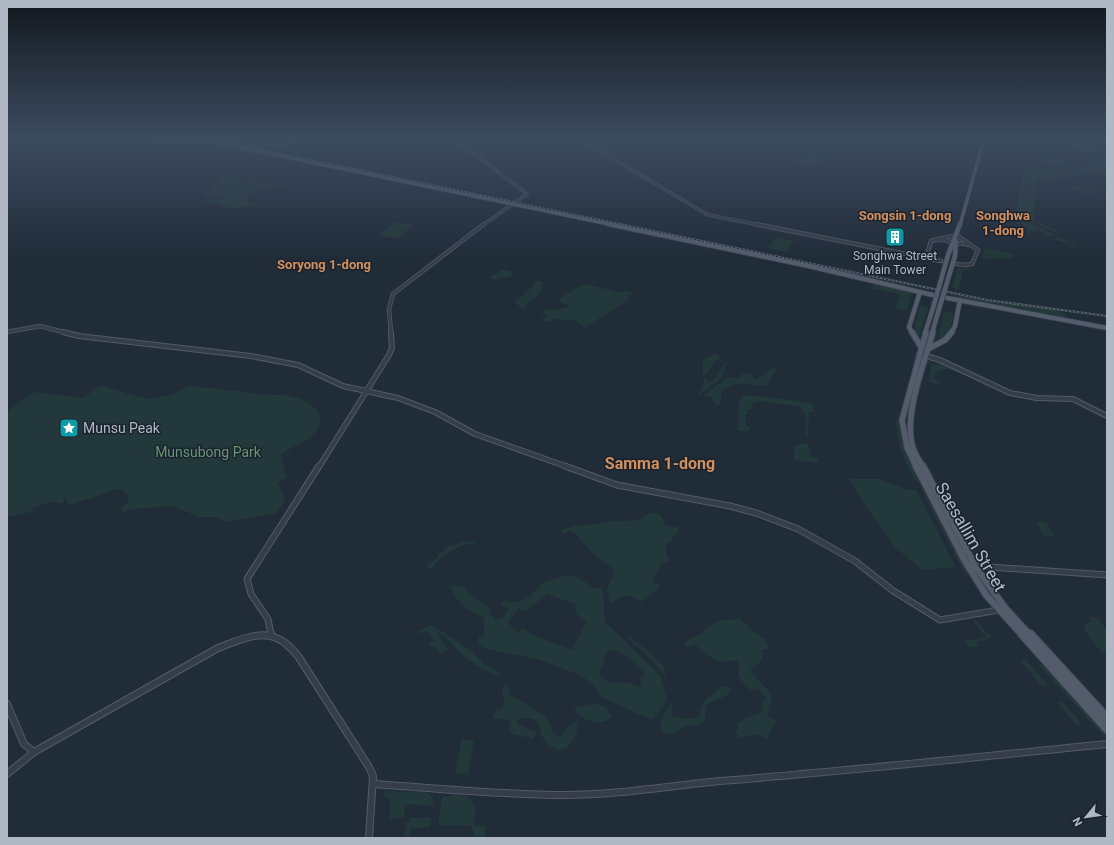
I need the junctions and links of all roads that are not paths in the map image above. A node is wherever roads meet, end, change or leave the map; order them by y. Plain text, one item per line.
1 (391, 178) edge
2 (508, 178) edge
3 (646, 178) edge
4 (973, 178) edge
5 (513, 204) junction
6 (957, 235) junction
7 (931, 241) junction
8 (954, 244) junction
9 (976, 247) junction
10 (926, 258) junction
11 (940, 261) tunnel mouth
12 (956, 264) tunnel mouth
13 (920, 292) junction
14 (932, 295) dead end
15 (947, 298) dead end
16 (960, 300) junction
17 (1107, 328) edge
18 (7, 332) edge
19 (913, 335) junction
20 (924, 337) junction
21 (931, 338) junction
22 (943, 341) junction
23 (921, 347) junction
24 (928, 349) junction
25 (919, 354) junction
26 (926, 356) junction
27 (365, 392) junction
28 (1107, 416) edge
29 (975, 566) junction
30 (1107, 575) edge
31 (999, 610) junction
32 (271, 636) junction
33 (7, 704) edge
34 (1107, 718) edge
35 (1107, 729) edge
36 (1107, 744) edge
37 (34, 752) junction
38 (7, 774) edge
39 (374, 784) junction
40 (369, 838) edge

1 - 5 main road
2 - 5 street
3 - 10 street
4 - 6 main road, Saesallim Street
5 - 13 main road
5 - 27 street
6 - 7 street
6 - 8 main road, Saesallim Street
6 - 9 street
7 - 8 street
7 - 10 street
8 - 9 street
8 - 20 main road, Saesallim Street, bridge
8 - 21 main road, Saesallim Street, bridge
9 - 12 street
10 - 11 street
13 - 14 main road
13 - 19 main road
15 - 16 main road
16 - 17 main road
16 - 22 main road
18 - 27 street
19 - 20 main road
19 - 23 main road
20 - 23 main road, Saesallim Street
21 - 22 main road
21 - 24 main road, Saesallim Street
22 - 24 main road
23 - 25 main road, Saesallim Street
24 - 26 main road, Saesallim Street
25 - 26 street
25 - 31 main road, Saesallim Street
26 - 28 street
26 - 29 main road, Saesallim Street
27 - 31 street
27 - 32 street
29 - 30 street
29 - 34 main road, Saesallim Street
31 - 35 main road, Saesallim Street
32 - 37 street
32 - 39 street
33 - 37 street
36 - 39 street
37 - 38 street
39 - 40 street

